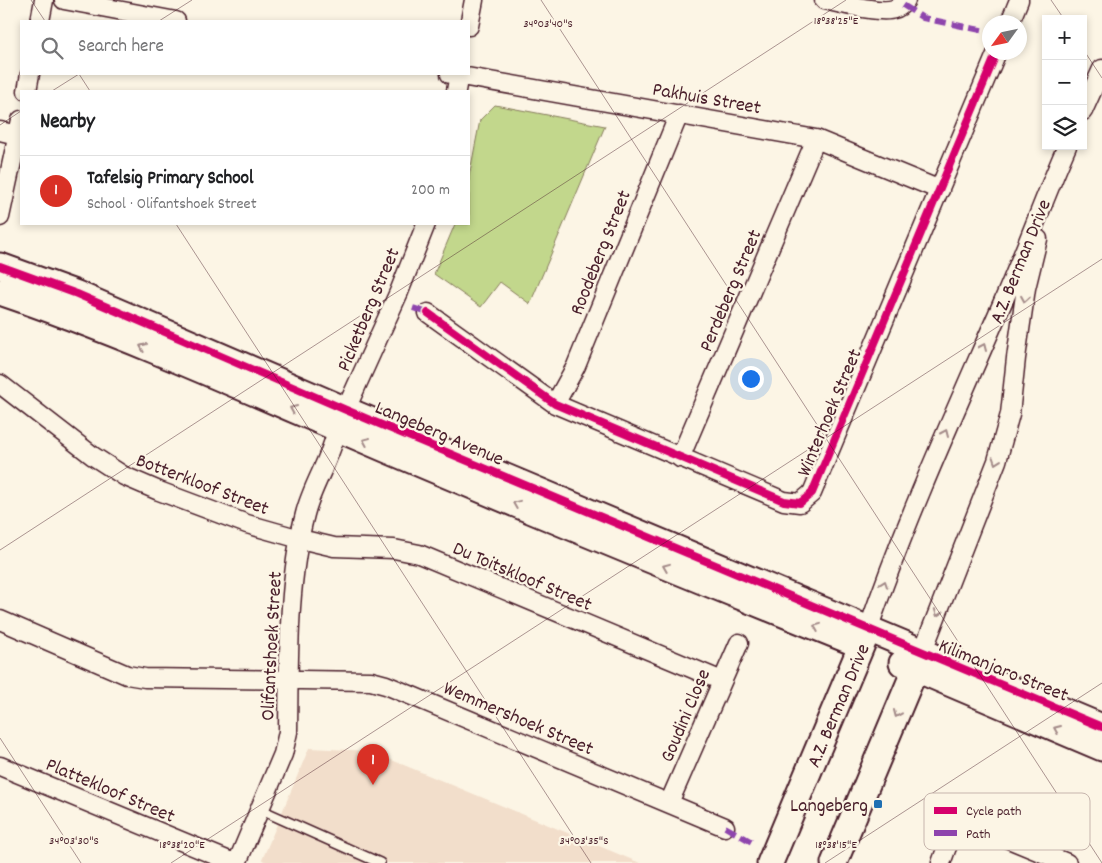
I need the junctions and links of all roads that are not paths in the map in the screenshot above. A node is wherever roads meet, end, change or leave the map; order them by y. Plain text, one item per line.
1 (44, 0) edge
2 (64, 0) edge
3 (474, 0) edge
4 (824, 0) edge
5 (1019, 0) edge
6 (904, 2) edge
7 (1013, 15) edge
8 (40, 20) edge
9 (171, 20) edge
10 (470, 21) edge
11 (994, 60) edge
12 (1102, 69) edge
13 (30, 75) edge
14 (456, 79) edge
15 (27, 90) edge
16 (1086, 105) edge
17 (679, 114) junction
18 (20, 130) edge
19 (0, 131) edge
20 (816, 139) junction
21 (1065, 150) edge
22 (1051, 183) junction
23 (940, 190) junction
24 (0, 217) edge
25 (426, 225) edge
26 (0, 266) edge
27 (0, 292) edge
28 (428, 313) dead end
29 (0, 384) edge
30 (555, 404) junction
31 (342, 419) junction
32 (680, 458) junction
33 (300, 540) junction
34 (0, 620) edge
35 (865, 638) junction
36 (739, 643) dead end
37 (919, 661) junction
38 (289, 680) junction
39 (722, 681) junction
40 (1102, 727) edge
41 (1102, 748) edge
42 (0, 766) edge
43 (670, 803) junction
44 (259, 809) junction
45 (725, 827) dead end
46 (947, 850) edge
47 (1035, 850) edge
48 (235, 863) edge
49 (380, 863) edge
50 (770, 863) edge
51 (834, 863) edge
52 (941, 863) edge
53 (1067, 863) edge

1 - 8 street
2 - 9 street
3 - 10 street
4 - 6 street
5 - 7 street
11 - 23 street, Winterhoek Street
12 - 16 street
13 - 15 street
14 - 17 street, Pakhuis Street
17 - 20 street, Pakhuis Street
17 - 30 street, Roodeberg Street
18 - 19 street
18 - 24 street
20 - 23 street, Pakhuis Street
20 - 32 street, Perdeberg Street
21 - 22 street
35 -> 22 street, A.Z. Berman Drive
22 -> 37 street, A.Z. Berman Drive
23 - 32 street, Winterhoek Street
25 - 31 street, Picketberg Street
26 - 31 street, Langeberg Avenue
31 -> 27 street, Langeberg Avenue
28 - 30 street, Winterhoek Street
29 - 33 street, Botterkloof Street
30 - 32 street, Winterhoek Street
31 - 33 street, Olifantshoek Street
31 - 35 street, Langeberg Avenue
33 - 38 street, Olifantshoek Street
33 - 39 street, Du Toitskloof Street
34 - 38 street, Wemmershoek Street
35 - 37 street, Langeberg Avenue
35 - 50 street, A.Z. Berman Drive
36 - 39 street, Goudini Close
37 - 40 street, Kilimanjaro Street
41 -> 37 street, Kilimanjaro Street
37 -> 51 street, A.Z. Berman Drive
38 - 43 street, Wemmershoek Street
38 - 44 street, Olifantshoek Street
39 - 43 street, Goudini Close
42 - 48 street, Plattekloof Street
43 - 45 street, Wemmershoek Street
44 - 48 street, Olifantshoek Street
44 - 49 lane
46 - 52 street
47 - 53 street

